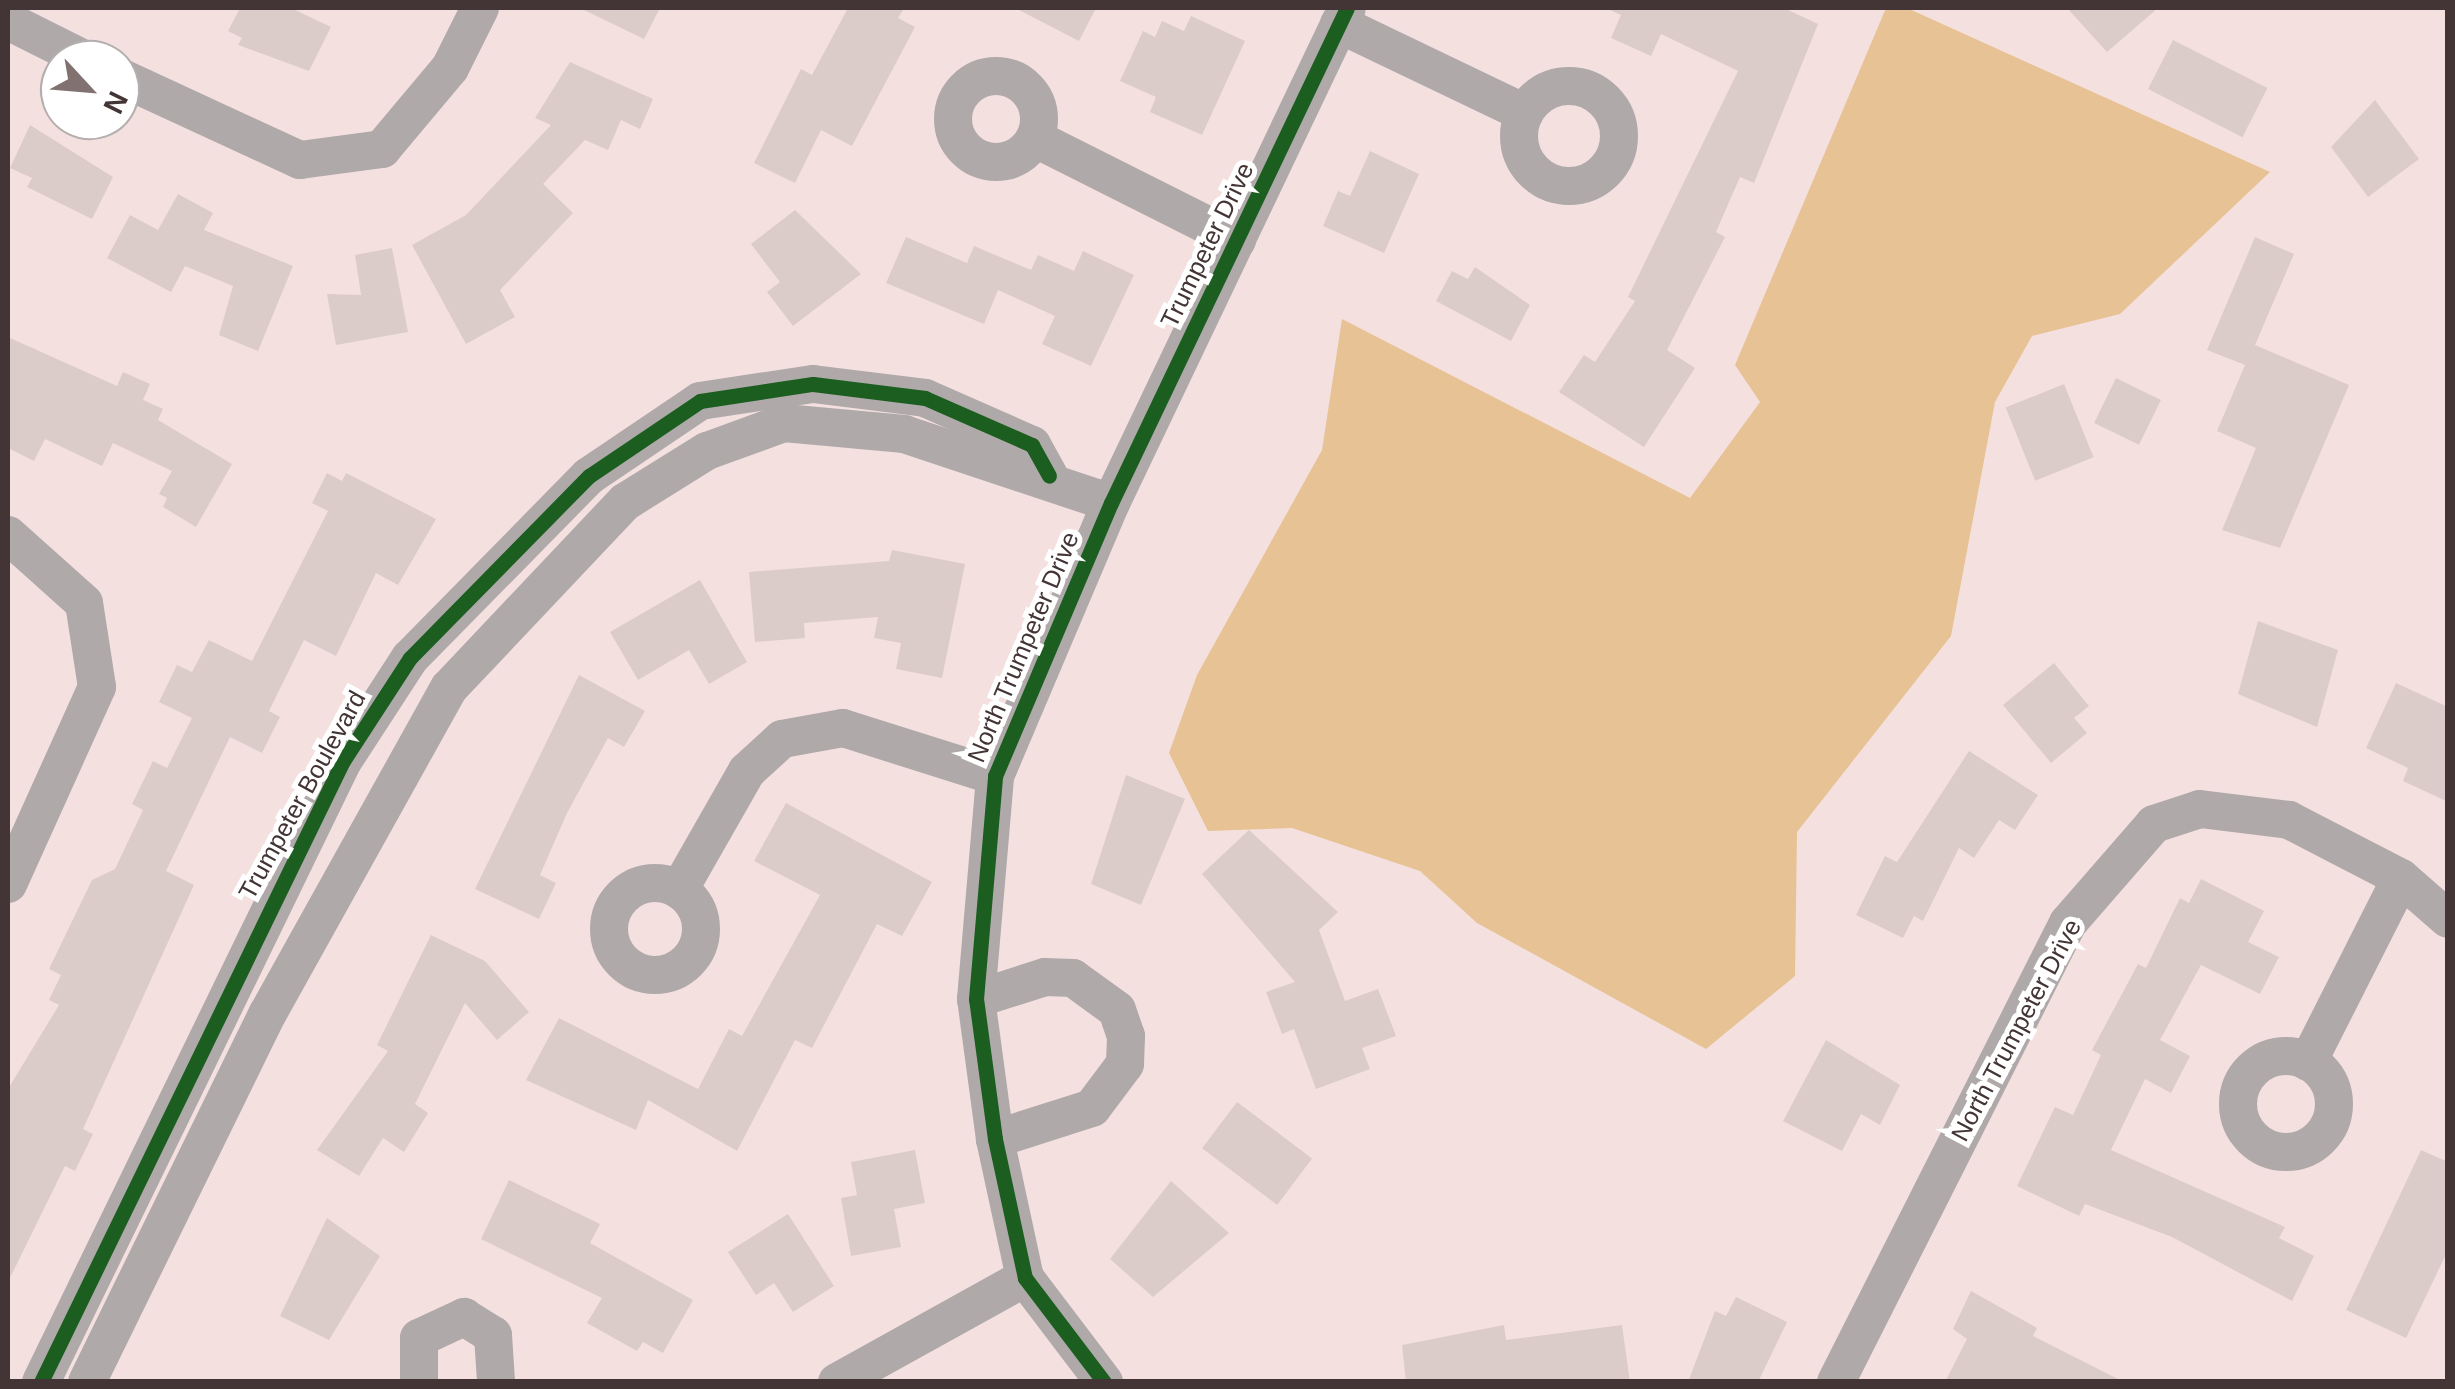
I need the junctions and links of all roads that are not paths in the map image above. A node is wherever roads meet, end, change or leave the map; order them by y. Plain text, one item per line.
1 (480, 8) edge
2 (1343, 16) edge
3 (8, 21) edge
4 (46, 40) edge
5 (140, 86) edge
6 (1525, 113) dead end
7 (1036, 139) dead end
8 (1237, 240) junction
9 (1049, 476) junction
10 (1111, 503) junction
11 (8, 535) edge
12 (995, 776) junction
13 (2402, 878) junction
14 (2448, 878) edge
15 (8, 884) edge
16 (678, 890) dead end
17 (2448, 919) edge
18 (976, 999) junction
19 (2308, 1062) dead end
20 (994, 1138) junction
21 (1025, 1278) junction
22 (41, 1382) edge
23 (87, 1382) edge
24 (419, 1382) edge
25 (496, 1382) edge
26 (838, 1382) edge
27 (1104, 1382) edge
28 (1836, 1382) edge

1 - 5 street
2 - 6 street, Trumpeter Drive
2 - 8 street, Trumpeter Drive
3 - 4 street
7 - 8 street, Trumpeter Drive
8 - 10 street, Trumpeter Drive
9 - 10 street, Trumpeter Boulevard
9 - 22 street, Trumpeter Boulevard
9 - 23 street, Trumpeter Boulevard
10 - 12 street, North Trumpeter Drive
11 - 15 street
12 - 16 street
12 - 18 street, North Trumpeter Drive
13 - 14 street, North Trumpeter Drive
13 - 17 street, North Trumpeter Drive
13 - 19 street
13 - 28 street, North Trumpeter Drive
18 - 20 street, North Trumpeter Drive
18 - 20 street
20 - 21 street, North Trumpeter Drive
21 - 26 street
21 - 27 street, North Trumpeter Drive
24 - 25 street

